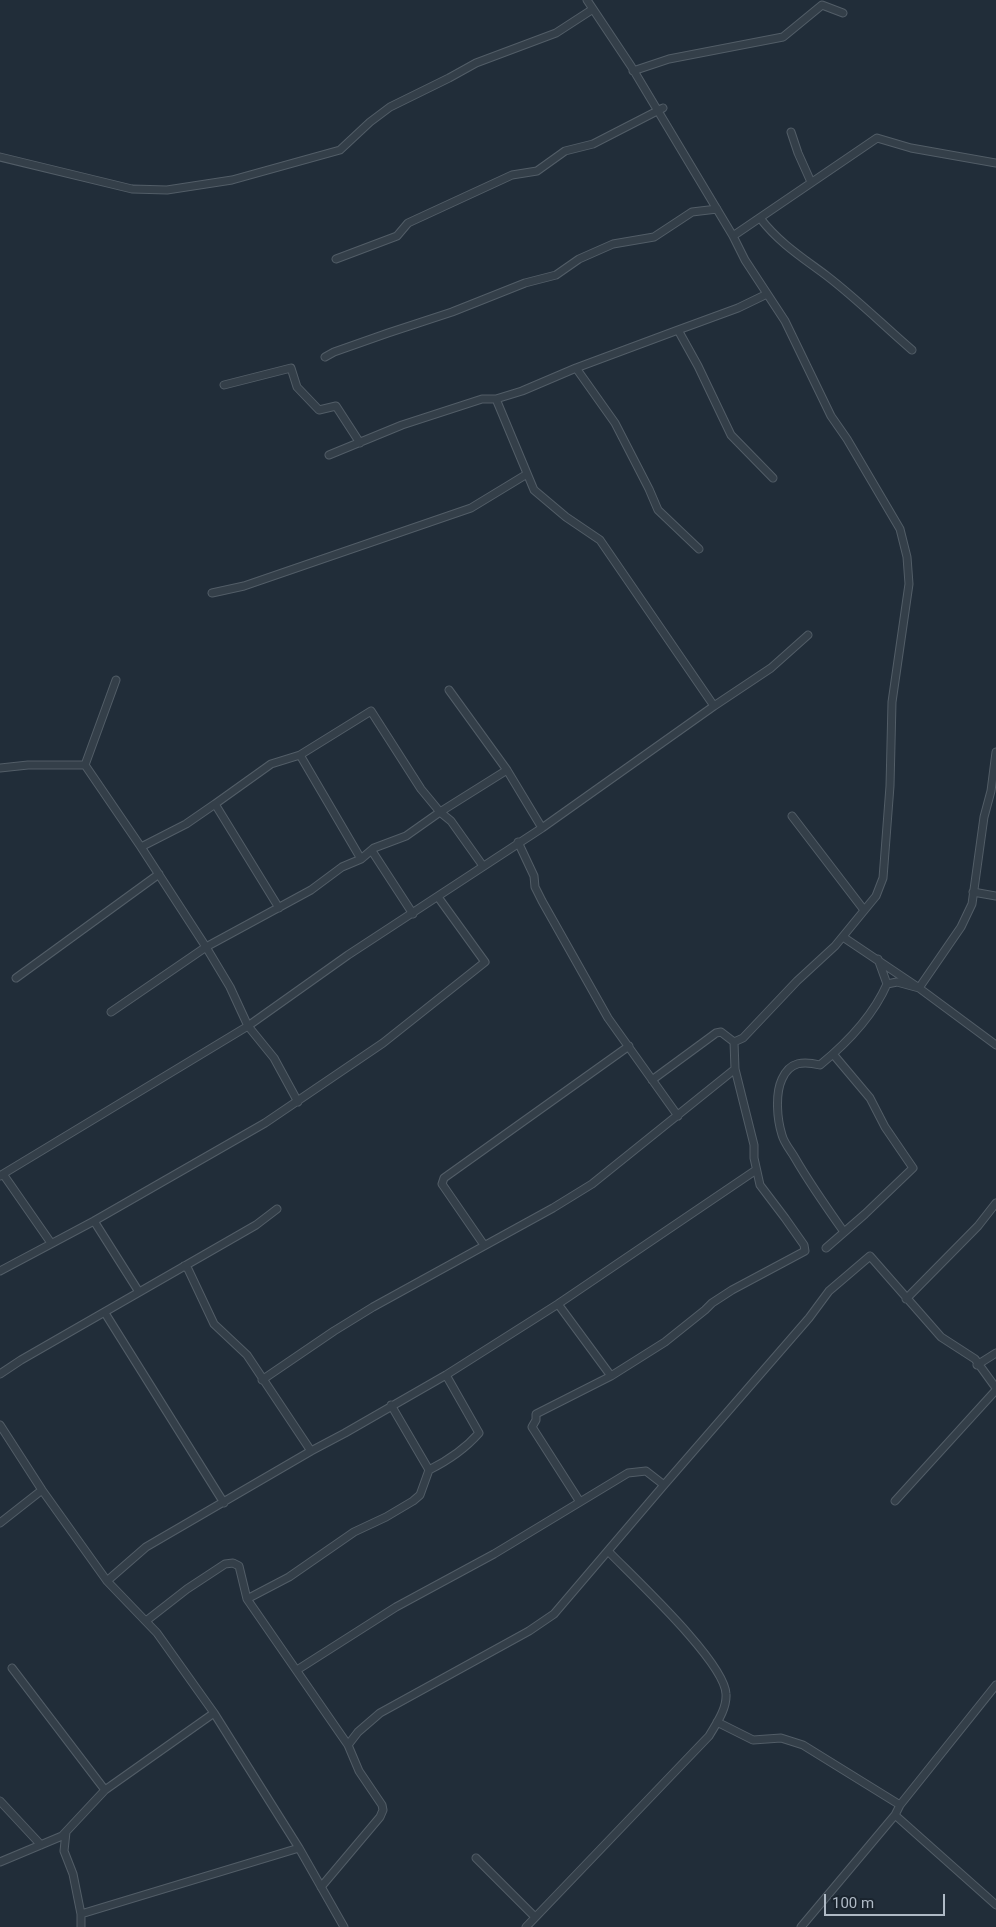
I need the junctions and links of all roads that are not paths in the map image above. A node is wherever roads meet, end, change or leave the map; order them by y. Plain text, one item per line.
1 (587, 0) edge
2 (592, 9) junction
3 (843, 13) dead end
4 (633, 71) junction
5 (660, 110) junction
6 (791, 132) dead end
7 (0, 158) edge
8 (996, 163) edge
9 (811, 182) junction
10 (717, 209) junction
11 (760, 218) junction
12 (733, 236) junction
13 (336, 259) dead end
14 (767, 294) junction
15 (678, 330) junction
16 (912, 350) dead end
17 (325, 357) dead end
18 (576, 368) junction
19 (224, 385) dead end
20 (496, 400) junction
21 (360, 443) junction
22 (330, 455) dead end
23 (527, 474) junction
24 (773, 478) dead end
25 (699, 549) dead end
26 (212, 593) dead end
27 (808, 634) dead end
28 (116, 680) dead end
29 (449, 690) dead end
30 (714, 706) junction
31 (996, 752) edge
32 (300, 755) junction
33 (85, 765) junction
34 (0, 768) edge
35 (507, 770) junction
36 (995, 776) edge
37 (215, 804) junction
38 (440, 812) junction
39 (792, 816) dead end
40 (542, 828) junction
41 (518, 842) junction
42 (142, 847) junction
43 (372, 851) junction
44 (361, 859) junction
45 (483, 866) junction
46 (159, 874) junction
47 (973, 892) junction
48 (996, 896) edge
49 (438, 897) junction
50 (279, 908) junction
51 (864, 910) junction
52 (413, 914) junction
53 (843, 937) junction
54 (206, 947) junction
55 (878, 960) junction
56 (16, 978) dead end
57 (887, 984) junction
58 (919, 988) junction
59 (111, 1012) dead end
60 (248, 1026) junction
61 (734, 1042) junction
62 (995, 1042) edge
63 (629, 1046) junction
64 (833, 1054) junction
65 (734, 1069) junction
66 (652, 1080) junction
67 (298, 1102) junction
68 (678, 1116) junction
69 (756, 1170) junction
70 (2, 1175) edge
71 (996, 1204) edge
72 (277, 1209) dead end
73 (94, 1221) junction
74 (844, 1232) junction
75 (51, 1243) junction
76 (484, 1245) junction
77 (826, 1248) dead end
78 (184, 1266) junction
79 (0, 1271) edge
80 (139, 1292) junction
81 (906, 1299) junction
82 (558, 1304) junction
83 (105, 1313) junction
84 (996, 1354) edge
85 (977, 1365) junction
86 (0, 1374) edge
87 (446, 1375) junction
88 (611, 1376) junction
89 (262, 1380) junction
90 (996, 1389) edge
91 (391, 1405) junction
92 (0, 1425) edge
93 (311, 1451) junction
94 (429, 1470) junction
95 (664, 1485) junction
96 (42, 1490) junction
97 (895, 1501) dead end
98 (580, 1502) junction
99 (224, 1503) junction
100 (0, 1523) edge
101 (608, 1551) junction
102 (107, 1581) junction
103 (247, 1599) junction
104 (146, 1621) junction
105 (12, 1668) dead end
106 (297, 1670) junction
107 (995, 1690) edge
108 (214, 1713) junction
109 (717, 1722) junction
110 (348, 1745) junction
111 (106, 1790) junction
112 (0, 1801) edge
113 (900, 1805) junction
114 (895, 1815) junction
115 (66, 1832) junction
116 (42, 1846) junction
117 (299, 1848) junction
118 (476, 1858) dead end
119 (0, 1862) edge
120 (321, 1887) junction
121 (996, 1905) edge
122 (81, 1914) junction
123 (535, 1917) junction
124 (81, 1927) edge
125 (344, 1927) edge
126 (526, 1927) edge
127 (801, 1927) edge

1 - 2 street
2 - 4 street
2 - 7 street
3 - 4 street
4 - 5 street
5 - 10 street
5 - 13 street
6 - 9 street
8 - 9 street
9 - 11 street
10 - 12 street
10 - 17 street
11 - 12 street
11 - 16 street
12 - 14 street
14 - 15 street
14 - 51 street
15 - 18 street
15 - 24 street
18 - 20 street
18 - 25 street
19 - 21 street
20 - 21 street
20 - 23 street
21 - 22 street
23 - 26 street
23 - 30 street
27 - 30 street
28 - 33 street
29 - 35 street
30 - 40 street
31 - 36 street
32 - 37 street
32 - 38 street
32 - 44 street
33 - 34 street
33 - 42 street
35 - 38 street
35 - 40 street
36 - 47 street
37 - 42 street
37 - 50 street
38 - 43 street
38 - 45 street
39 - 51 street
40 - 41 street
41 - 45 street
41 - 63 street
42 - 46 street
43 - 44 street
43 - 52 street
44 - 50 street
45 - 49 street
46 - 54 street
46 - 56 street
47 - 48 street
47 - 58 street
49 - 52 street
49 - 67 street
50 - 54 street
51 - 53 street
52 - 60 street
53 - 55 street
53 - 61 street
54 - 59 street
54 - 60 street
55 - 57 street
55 - 58 street
57 - 58 street
57 - 64 street
58 - 62 street
60 - 67 street
60 - 70 street
61 - 65 street
61 - 66 street
63 - 66 street
63 - 76 street
64 - 74 street
64 - 74 street
65 - 68 street
65 - 69 street
66 - 68 street
67 - 73 street
68 - 76 street
69 - 82 street
69 - 88 street
70 - 75 street
71 - 81 street
72 - 78 street
73 - 75 street
73 - 80 street
74 - 77 street
75 - 79 street
76 - 89 street
78 - 80 street
78 - 89 street
80 - 83 street
81 - 85 street
81 - 95 street
82 - 87 street
82 - 88 street
83 - 86 street
83 - 99 street
84 - 85 street
85 - 90 street
87 - 91 street
87 - 94 street
88 - 98 street
89 - 93 street
90 - 97 street
91 - 93 street
91 - 94 street
92 - 96 street
93 - 99 street
94 - 103 street
95 - 98 street
95 - 101 street
96 - 100 street
96 - 102 street
98 - 106 street
99 - 102 street
101 - 109 street
101 - 110 street
102 - 104 street
103 - 104 street
103 - 106 street
104 - 108 street
105 - 111 street
106 - 110 street
107 - 113 street
108 - 111 street
108 - 117 street
109 - 113 street
109 - 123 street
110 - 120 street
111 - 115 street
112 - 116 street
113 - 114 street
114 - 121 street
114 - 127 street
115 - 116 street
115 - 122 street
116 - 119 street
117 - 120 street
117 - 122 street
118 - 123 street
120 - 125 street
122 - 124 street
123 - 126 street

